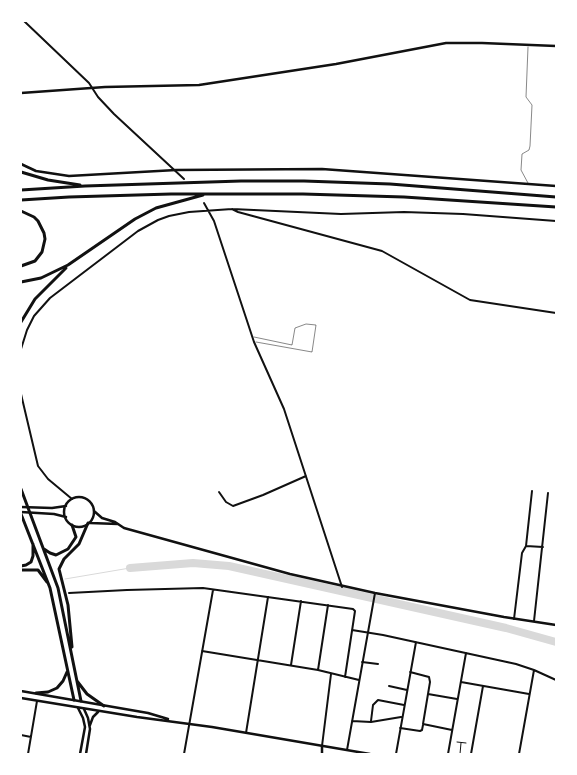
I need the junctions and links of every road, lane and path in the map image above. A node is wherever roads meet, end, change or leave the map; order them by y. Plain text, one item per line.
1 (24, 21) edge
2 (528, 45) junction
3 (556, 46) edge
4 (93, 88) junction
5 (21, 93) edge
6 (21, 164) edge
7 (176, 170) junction
8 (21, 172) edge
9 (184, 179) dead end
10 (528, 184) junction
11 (85, 186) junction
12 (556, 186) edge
13 (21, 190) edge
14 (207, 193) junction
15 (556, 197) edge
16 (21, 200) edge
17 (204, 203) dead end
18 (556, 208) edge
19 (232, 209) junction
20 (210, 210) junction
21 (21, 211) edge
22 (556, 221) edge
23 (68, 265) junction
24 (21, 266) edge
25 (21, 282) edge
26 (556, 313) edge
27 (21, 322) edge
28 (252, 337) junction
29 (254, 342) junction
30 (21, 349) edge
31 (21, 394) edge
32 (306, 476) junction
33 (21, 489) edge
34 (532, 491) dead end
35 (219, 492) dead end
36 (548, 493) dead end
37 (72, 499) junction
38 (66, 506) junction
39 (21, 507) edge
40 (94, 511) junction
41 (21, 514) edge
42 (66, 517) junction
43 (88, 523) junction
44 (118, 524) junction
45 (72, 525) junction
46 (33, 544) junction
47 (526, 546) junction
48 (543, 547) junction
49 (43, 548) junction
50 (21, 566) edge
51 (21, 570) edge
52 (49, 584) junction
53 (342, 586) junction
54 (213, 590) junction
55 (69, 593) dead end
56 (375, 594) junction
57 (268, 597) junction
58 (300, 601) junction
59 (328, 605) junction
60 (514, 619) junction
61 (534, 621) junction
62 (556, 625) edge
63 (352, 630) junction
64 (367, 632) junction
65 (416, 642) junction
66 (201, 651) junction
67 (466, 653) junction
68 (72, 658) junction
69 (259, 660) junction
70 (362, 662) junction
71 (378, 664) dead end
72 (291, 665) junction
73 (67, 667) junction
74 (318, 670) junction
75 (534, 670) junction
76 (410, 672) junction
77 (332, 673) junction
78 (76, 677) junction
79 (345, 677) junction
80 (359, 680) junction
81 (556, 680) edge
82 (461, 682) junction
83 (389, 686) dead end
84 (483, 686) junction
85 (407, 690) junction
86 (21, 691) edge
87 (36, 694) junction
88 (428, 694) junction
89 (529, 694) junction
90 (21, 698) edge
91 (458, 699) junction
92 (74, 700) junction
93 (37, 701) junction
94 (81, 702) junction
95 (404, 705) junction
96 (104, 706) junction
97 (78, 708) junction
98 (84, 709) junction
99 (101, 712) junction
100 (402, 716) junction
101 (174, 721) junction
102 (352, 721) junction
103 (371, 722) junction
104 (189, 723) junction
105 (423, 724) junction
106 (90, 725) junction
107 (400, 728) junction
108 (452, 730) junction
109 (246, 733) junction
110 (21, 735) edge
111 (31, 737) junction
112 (457, 742) dead end
113 (461, 743) junction
114 (466, 743) dead end
115 (322, 746) junction
116 (347, 750) junction
117 (28, 754) edge
118 (80, 754) edge
119 (86, 754) edge
120 (184, 754) edge
121 (322, 754) edge
122 (370, 754) edge
123 (396, 754) edge
124 (448, 754) edge
125 (460, 754) edge
126 (471, 754) edge
127 (519, 754) edge

1 - 4 street
2 - 3 street
2 - 4 street
2 - 10 lane
4 - 5 street
4 - 7 street
6 - 7 street
7 - 9 street
7 - 10 street
8 - 11 highway
10 - 12 street
11 - 13 highway
11 - 15 highway
14 - 16 highway
14 - 18 highway
14 - 23 highway
17 - 20 street
19 - 20 street
19 - 22 street
19 - 26 street
20 - 28 street
20 - 30 street
21 - 24 highway
23 - 25 highway
23 - 27 highway
28 - 29 street
28 - 29 lane
29 - 32 street
31 - 37 street
32 - 35 street
32 - 53 street
33 - 49 highway
34 - 47 street
36 - 48 street
37 - 38 street
37 - 40 street
38 - 39 street
38 - 42 street
40 - 43 street
40 - 44 street
41 - 42 street
41 - 46 highway
42 - 45 street
43 - 44 street
43 - 45 street
43 - 68 highway
44 - 53 street
45 - 49 highway
46 - 50 highway
46 - 52 highway
47 - 48 street
47 - 60 street
48 - 61 street
49 - 68 highway
51 - 52 highway
52 - 73 highway
53 - 56 street
54 - 55 street
54 - 57 street
54 - 66 street
56 - 60 street
56 - 64 street
57 - 58 street
57 - 69 street
58 - 59 street
58 - 72 street
59 - 63 street
59 - 74 street
60 - 61 street
61 - 62 street
63 - 64 street
63 - 79 street
64 - 65 street
64 - 70 street
65 - 67 street
65 - 76 street
66 - 69 street
66 - 104 street
67 - 75 street
67 - 82 street
68 - 78 highway
69 - 72 street
69 - 109 street
70 - 71 street
70 - 80 street
72 - 74 street
73 - 87 highway
73 - 92 highway
74 - 77 street
75 - 81 street
75 - 89 street
76 - 85 street
76 - 88 street
77 - 79 street
77 - 115 street
78 - 94 highway
78 - 96 highway
79 - 80 street
80 - 102 street
82 - 84 street
82 - 91 street
83 - 85 street
84 - 89 street
84 - 126 street
85 - 95 street
86 - 87 street
87 - 92 street
88 - 91 street
88 - 105 street
89 - 127 street
90 - 93 street
91 - 108 street
92 - 94 street
92 - 97 street
93 - 97 street
93 - 111 street
94 - 96 street
94 - 98 street
95 - 100 street
95 - 103 street
96 - 101 street
97 - 98 street
97 - 118 street
98 - 99 street
98 - 106 street
99 - 101 street
99 - 106 street
100 - 103 street
100 - 107 street
101 - 104 street
102 - 103 street
102 - 116 street
104 - 109 street
104 - 120 street
105 - 107 street
105 - 108 street
106 - 119 street
107 - 123 street
108 - 124 street
109 - 115 street
110 - 111 street
111 - 117 street
112 - 113 street
113 - 114 street
113 - 125 street
115 - 116 street
115 - 121 street
116 - 122 street

